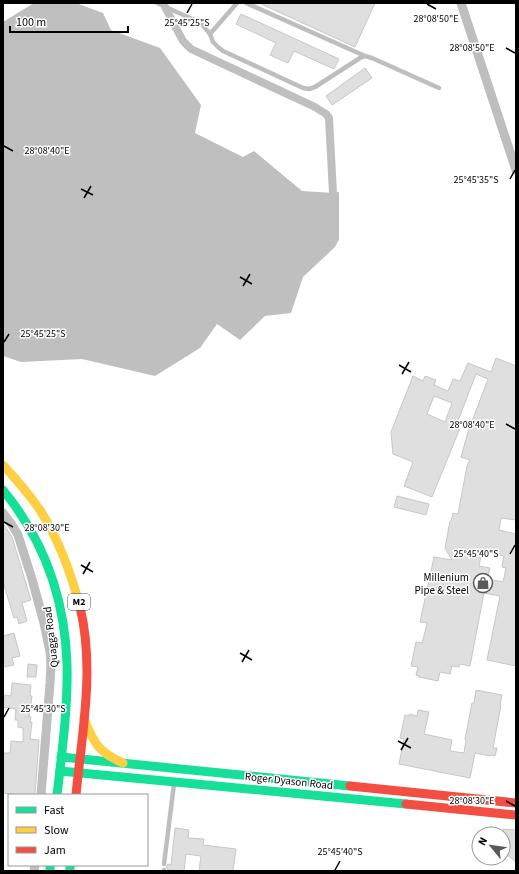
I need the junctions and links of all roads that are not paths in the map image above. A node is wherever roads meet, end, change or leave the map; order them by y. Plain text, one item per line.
1 (237, 3) edge
2 (246, 3) edge
3 (461, 3) edge
4 (158, 4) edge
5 (210, 34) junction
6 (365, 56) junction
7 (439, 88) dead end
8 (516, 170) edge
9 (3, 465) edge
10 (3, 490) edge
11 (3, 513) edge
12 (84, 719) junction
13 (61, 757) junction
14 (79, 759) junction
15 (123, 763) junction
16 (60, 771) junction
17 (78, 773) junction
18 (174, 782) junction
19 (41, 794) edge
20 (57, 794) edge
21 (76, 794) edge
22 (516, 803) edge
23 (516, 815) edge
24 (164, 864) dead end

1 - 5 lane
2 - 6 lane
3 - 8 street
4 - 5 lane
5 - 6 lane
6 - 7 lane
9 - 12 main road, M2
10 - 13 main road, Quagga Road / M2
11 - 19 street
12 - 14 main road, M2
12 - 15 main road
13 - 14 main road, Roger Dyason Road
13 - 16 main road, Quagga Road / M2
14 - 15 main road, Roger Dyason Road
14 - 17 main road, M2
15 - 22 main road, Roger Dyason Road
16 - 17 main road, Roger Dyason Road
16 - 20 main road, Quagga Road / M2
17 - 18 main road, Roger Dyason Road
17 - 21 main road, M2
18 - 23 main road, Roger Dyason Road
18 - 24 lane

